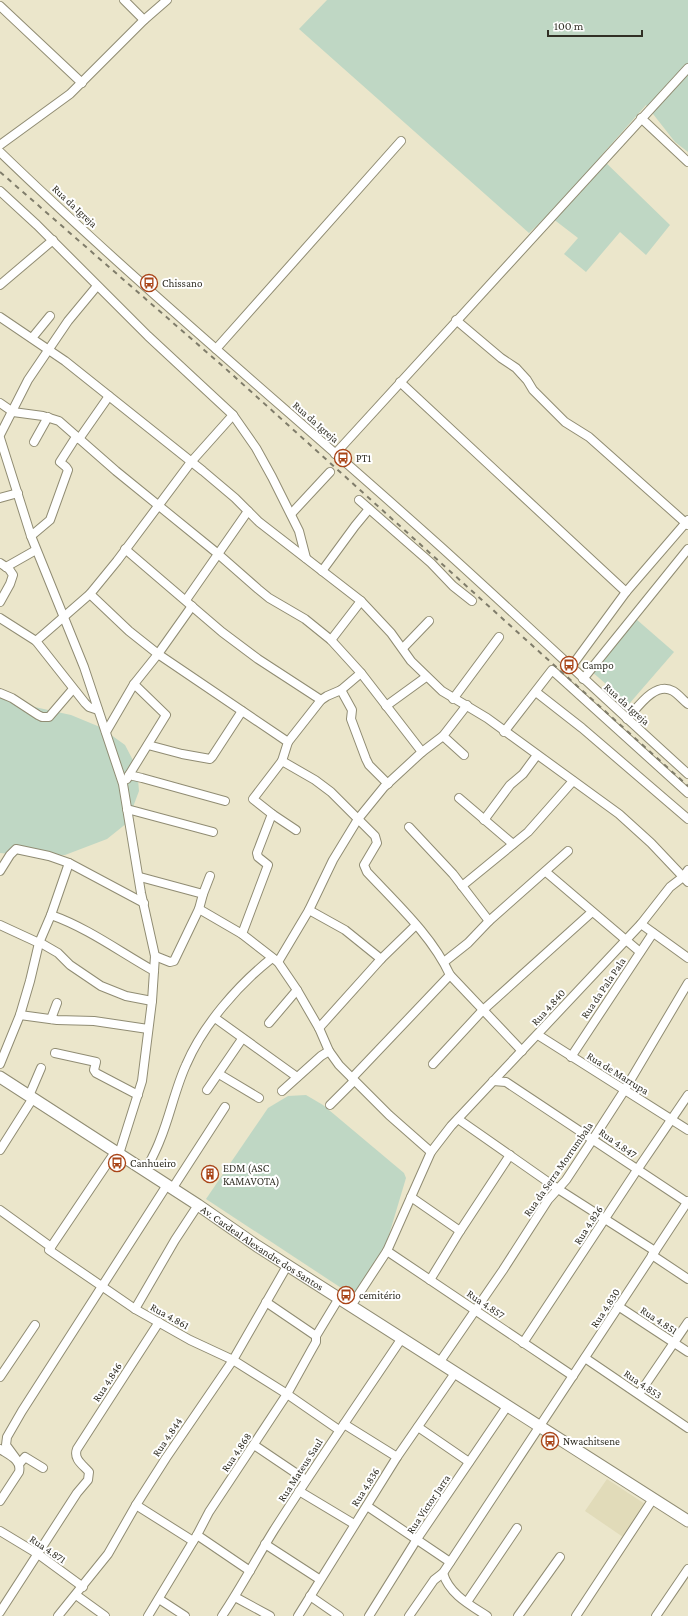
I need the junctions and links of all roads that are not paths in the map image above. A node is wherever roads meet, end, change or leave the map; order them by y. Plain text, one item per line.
1 (124, 0) edge
2 (167, 0) edge
3 (0, 6) edge
4 (144, 20) junction
5 (688, 68) edge
6 (82, 83) junction
7 (642, 118) junction
8 (401, 140) dead end
9 (0, 145) edge
10 (1, 153) edge
11 (688, 162) edge
12 (0, 191) edge
13 (53, 240) junction
14 (0, 285) edge
15 (97, 286) junction
16 (50, 316) dead end
17 (0, 317) edge
18 (456, 320) junction
19 (32, 338) junction
20 (49, 349) junction
21 (216, 349) junction
22 (400, 382) junction
23 (109, 396) junction
24 (0, 403) edge
25 (13, 412) junction
26 (233, 415) junction
27 (48, 417) junction
28 (0, 435) edge
29 (0, 438) edge
30 (78, 438) junction
31 (34, 442) dead end
32 (335, 454) junction
33 (191, 462) junction
34 (330, 472) dead end
35 (18, 493) junction
36 (0, 498) edge
37 (359, 500) dead end
38 (159, 505) junction
39 (369, 509) junction
40 (248, 511) junction
41 (291, 514) junction
42 (687, 522) edge
43 (32, 536) junction
44 (125, 549) junction
45 (688, 549) edge
46 (36, 550) junction
47 (218, 553) junction
48 (306, 558) junction
49 (3, 565) edge
50 (322, 571) junction
51 (626, 592) junction
52 (90, 594) junction
53 (361, 601) junction
54 (472, 601) dead end
55 (0, 602) edge
56 (189, 603) junction
57 (64, 617) junction
58 (0, 618) edge
59 (429, 621) dead end
60 (499, 637) dead end
61 (331, 640) junction
62 (36, 641) junction
63 (403, 648) junction
64 (158, 654) junction
65 (571, 667) junction
66 (361, 674) junction
67 (426, 676) junction
68 (583, 680) junction
69 (134, 684) junction
70 (73, 689) junction
71 (341, 690) junction
72 (536, 692) junction
73 (0, 693) edge
74 (453, 699) junction
75 (321, 700) junction
76 (688, 704) edge
77 (467, 705) junction
78 (386, 706) junction
79 (98, 710) junction
80 (242, 711) junction
81 (627, 719) junction
82 (106, 732) junction
83 (504, 732) junction
84 (442, 736) junction
85 (288, 742) junction
86 (148, 745) junction
87 (422, 752) junction
88 (464, 755) dead end
89 (537, 755) junction
90 (282, 761) junction
91 (688, 774) edge
92 (129, 775) junction
93 (572, 781) junction
94 (123, 784) junction
95 (388, 784) junction
96 (688, 793) edge
97 (460, 798) dead end
98 (225, 801) dead end
99 (127, 809) junction
100 (272, 814) junction
101 (358, 819) junction
102 (688, 819) edge
103 (484, 820) junction
104 (409, 827) dead end
105 (296, 830) dead end
106 (213, 832) dead end
107 (512, 844) junction
108 (568, 851) dead end
109 (70, 863) junction
110 (0, 871) edge
111 (546, 872) junction
112 (210, 876) dead end
113 (686, 876) edge
114 (140, 877) junction
115 (462, 886) junction
116 (203, 894) junction
117 (144, 903) junction
118 (199, 909) junction
119 (309, 910) junction
120 (592, 912) junction
121 (51, 915) junction
122 (489, 921) junction
123 (641, 924) junction
124 (0, 925) edge
125 (416, 925) junction
126 (653, 932) junction
127 (242, 934) junction
128 (625, 940) junction
129 (39, 942) junction
130 (640, 952) junction
131 (154, 956) junction
132 (688, 958) edge
133 (382, 959) junction
134 (275, 960) junction
135 (444, 962) junction
136 (154, 971) junction
137 (450, 975) junction
138 (688, 983) edge
139 (297, 990) junction
140 (152, 1001) junction
141 (57, 1003) dead end
142 (482, 1011) junction
143 (20, 1014) junction
144 (215, 1018) junction
145 (51, 1019) junction
146 (269, 1023) dead end
147 (319, 1028) junction
148 (148, 1029) junction
149 (538, 1035) junction
150 (242, 1039) junction
151 (329, 1051) junction
152 (522, 1052) junction
153 (55, 1053) dead end
154 (571, 1056) junction
155 (0, 1064) edge
156 (433, 1064) dead end
157 (41, 1068) dead end
158 (506, 1068) junction
159 (219, 1074) junction
160 (0, 1077) edge
161 (297, 1077) junction
162 (353, 1080) junction
163 (493, 1081) junction
164 (506, 1082) junction
165 (207, 1090) dead end
166 (624, 1090) junction
167 (282, 1091) dead end
168 (138, 1095) junction
169 (688, 1095) edge
170 (31, 1097) junction
171 (259, 1098) dead end
172 (330, 1105) dead end
173 (225, 1107) dead end
174 (458, 1119) junction
175 (672, 1119) junction
176 (688, 1130) edge
177 (593, 1139) junction
178 (0, 1150) edge
179 (431, 1152) junction
180 (117, 1153) junction
181 (510, 1155) junction
182 (636, 1170) junction
183 (146, 1171) junction
184 (170, 1187) junction
185 (558, 1189) junction
186 (411, 1197) junction
187 (688, 1202) edge
188 (198, 1204) junction
189 (0, 1210) edge
190 (605, 1219) junction
191 (460, 1231) junction
192 (51, 1247) junction
193 (387, 1251) junction
194 (653, 1253) junction
195 (287, 1266) junction
196 (688, 1279) edge
197 (430, 1280) junction
198 (103, 1287) junction
199 (339, 1298) junction
200 (266, 1302) junction
201 (352, 1306) junction
202 (618, 1306) junction
203 (136, 1309) junction
204 (475, 1310) junction
205 (159, 1322) junction
206 (688, 1322) edge
207 (35, 1325) dead end
208 (316, 1336) junction
209 (402, 1338) junction
210 (674, 1342) junction
211 (524, 1343) junction
212 (688, 1352) edge
213 (585, 1358) junction
214 (234, 1360) junction
215 (439, 1363) junction
216 (455, 1373) junction
217 (573, 1376) junction
218 (0, 1377) edge
219 (287, 1394) junction
220 (638, 1394) junction
221 (508, 1405) junction
222 (342, 1427) junction
223 (418, 1427) junction
224 (540, 1427) junction
225 (688, 1428) edge
226 (254, 1445) junction
227 (0, 1449) edge
228 (397, 1457) junction
229 (469, 1462) junction
230 (19, 1465) junction
231 (43, 1468) dead end
232 (306, 1480) junction
233 (299, 1491) junction
234 (653, 1499) junction
235 (0, 1501) edge
236 (136, 1504) junction
237 (367, 1506) junction
238 (688, 1521) edge
239 (354, 1524) junction
240 (517, 1528) dead end
241 (0, 1530) edge
242 (195, 1538) junction
243 (417, 1540) junction
244 (265, 1544) junction
245 (38, 1554) junction
246 (560, 1557) dead end
247 (450, 1562) junction
248 (688, 1569) edge
249 (250, 1571) junction
250 (443, 1573) junction
251 (319, 1579) junction
252 (83, 1587) junction
253 (76, 1595) junction
254 (310, 1596) junction
255 (235, 1597) junction
256 (159, 1599) junction
257 (467, 1602) junction
258 (0, 1612) edge
259 (477, 1613) edge
260 (659, 1615) edge
261 (58, 1616) edge
262 (105, 1616) edge
263 (148, 1616) edge
264 (185, 1616) edge
265 (222, 1616) edge
266 (270, 1616) edge
267 (298, 1616) edge
268 (339, 1616) edge
269 (369, 1616) edge
270 (409, 1616) edge
271 (487, 1616) edge
272 (518, 1616) edge
273 (576, 1616) edge

1 - 4 street
2 - 4 street
3 - 6 street
4 - 6 street
5 - 7 street
6 - 9 street
7 - 11 street
7 - 18 street
8 - 21 street
10 - 21 street, Rua da Igreja
12 - 13 street
13 - 14 street
13 - 15 street
15 - 20 street
15 - 26 street
16 - 19 street
17 - 19 street
18 - 22 street
18 - 42 street
19 - 20 street
20 - 23 street
20 - 25 street
21 - 32 street, Rua da Igreja
22 - 32 street
22 - 51 street
23 - 30 street
23 - 33 street
24 - 25 street
25 - 27 street
25 - 28 street
26 - 33 street
26 - 41 street
27 - 30 street
27 - 31 street
29 - 35 street
30 - 38 street
30 - 43 street
32 - 65 street, Rua da Igreja
33 - 38 street
33 - 40 street
34 - 41 street
35 - 36 street
35 - 43 street
37 - 39 street
38 - 44 street
38 - 47 street
39 - 50 street
39 - 54 street
40 - 47 street
40 - 48 street
41 - 48 street
42 - 51 street
43 - 46 street
44 - 52 street
44 - 56 street
45 - 68 street
46 - 49 street
46 - 57 street
47 - 56 street
47 - 61 street
48 - 50 street
49 - 55 street
50 - 53 street
51 - 65 street
52 - 57 street
52 - 64 street
53 - 61 street
53 - 63 street
56 - 64 street
56 - 75 street
57 - 62 street
57 - 79 street
58 - 62 street
59 - 63 street
60 - 74 street
61 - 66 street
62 - 70 street
63 - 67 street
64 - 69 street
64 - 80 street
65 - 68 street, Rua da Igreja
66 - 71 street
66 - 78 street
67 - 74 street
67 - 78 street
68 - 81 street, Rua da Igreja
69 - 82 street
69 - 86 street
70 - 73 street
70 - 79 street
71 - 75 street
71 - 95 street
72 - 83 street
72 - 96 street
72 - 102 street
74 - 77 street
75 - 85 street
76 - 81 street
77 - 83 street
77 - 84 street
78 - 87 street
79 - 82 street
80 - 85 street
80 - 86 street
81 - 91 street, Rua da Igreja
82 - 94 street
83 - 89 street
84 - 87 street
84 - 88 street
85 - 90 street
86 - 92 street
87 - 95 street
89 - 93 street
89 - 103 street
90 - 100 street
90 - 101 street
92 - 94 street
92 - 98 street
93 - 107 street
93 - 113 street
94 - 99 street
95 - 101 street
97 - 103 street
99 - 106 street
99 - 114 street
100 - 105 street
100 - 127 street
101 - 119 street
101 - 125 street
103 - 107 street
104 - 115 street
107 - 115 street
108 - 111 street
109 - 110 street
109 - 117 street
109 - 121 street
111 - 120 street
111 - 122 street
112 - 116 street
113 - 123 street, Rua 4.840
114 - 116 street
114 - 117 street
115 - 122 street
116 - 118 street
117 - 131 street
118 - 127 street
118 - 131 street
119 - 133 street
119 - 134 street
120 - 128 street
120 - 142 street
121 - 129 street
121 - 136 street
122 - 135 street
123 - 126 street
123 - 128 street, Rua 4.840
124 - 129 street
125 - 133 street
125 - 135 street
126 - 130 street, Rua da Pala Pala
126 - 132 street
127 - 134 street
128 - 130 street
128 - 149 street, Rua 4.840
129 - 140 street
129 - 143 street
130 - 154 street, Rua da Pala Pala
131 - 136 street
133 - 147 street
134 - 139 street
134 - 144 street
135 - 137 street
136 - 140 street
137 - 142 street
137 - 162 street
138 - 166 street, Rua da Serra Morrumbala
139 - 146 street
139 - 147 street
140 - 148 street
141 - 145 street
142 - 152 street
142 - 156 street
143 - 145 street
143 - 155 street
144 - 150 street
144 - 183 street
145 - 148 street
147 - 151 street
148 - 168 street
149 - 152 street, Rua 4.840
149 - 154 street, Rua de Marrupa
150 - 159 street
150 - 161 street
151 - 161 street
151 - 162 street
152 - 158 street, Rua 4.840
153 - 168 street
154 - 166 street, Rua de Marrupa
157 - 170 street
158 - 163 street, Rua 4.840
158 - 164 street
159 - 165 street
159 - 171 street
160 - 170 street, Av. Cardeal Alexandre dos Santos
161 - 167 street
162 - 172 street
162 - 179 street
163 - 164 street, Rua 4.847
163 - 174 street, Rua 4.840
164 - 177 street, Rua 4.847
166 - 175 street, Rua de Marrupa
166 - 177 street, Rua da Serra Morrumbala
168 - 180 street
169 - 175 street, Rua 4.826
170 - 178 street
170 - 180 street, Av. Cardeal Alexandre dos Santos
173 - 184 street
174 - 179 street, Rua 4.840
174 - 181 street
175 - 176 street, Rua de Marrupa
175 - 182 street, Rua 4.826
177 - 182 street, Rua 4.847
177 - 185 street, Rua da Serra Morrumbala
179 - 186 street, Rua 4.840
180 - 183 street, Av. Cardeal Alexandre dos Santos
180 - 192 street
181 - 185 street
181 - 191 street
182 - 187 street, Rua 4.847
182 - 190 street, Rua 4.826
183 - 184 street, Av. Cardeal Alexandre dos Santos
184 - 188 street, Av. Cardeal Alexandre dos Santos
184 - 198 street
185 - 190 street
185 - 204 street, Rua da Serra Morrumbala
186 - 191 street
186 - 193 street, Rua 4.840
187 - 194 street, Rua 4.830
188 - 195 street, Av. Cardeal Alexandre dos Santos
188 - 203 street
189 - 192 street, Rua 4.861
190 - 194 street
190 - 211 street, Rua 4.826
191 - 197 street
192 - 198 street, Rua 4.861
193 - 197 street, Rua 4.857
193 - 201 street, Rua 4.840
194 - 196 street
194 - 202 street, Rua 4.830
195 - 199 street, Av. Cardeal Alexandre dos Santos
195 - 200 street, Rua 4.844
197 - 204 street, Rua 4.857
198 - 203 street, Rua 4.861
198 - 230 street
199 - 201 street, Av. Cardeal Alexandre dos Santos
199 - 208 street, Rua 4.868
200 - 208 street
200 - 214 street, Rua 4.844
201 - 209 street, Av. Cardeal Alexandre dos Santos
202 - 210 street, Rua 4.851
202 - 213 street, Rua 4.830
203 - 205 street, Rua 4.861
204 - 211 street, Rua 4.857
204 - 215 street, Rua da Serra Morrumbala
205 - 214 street, Rua 4.861
205 - 245 street, Rua 4.846
206 - 210 street
207 - 218 street
208 - 219 street, Rua 4.868
209 - 215 street, Av. Cardeal Alexandre dos Santos
209 - 222 street, Rua Mateus Saul
210 - 212 street, Rua 4.851
210 - 220 street
211 - 217 street, Rua 4.857
213 - 217 street, Rua 4.830
213 - 220 street, Rua 4.853
214 - 219 street, Rua 4.861
214 - 236 street, Rua 4.844
215 - 216 street, Av. Cardeal Alexandre dos Santos
216 - 221 street, Av. Cardeal Alexandre dos Santos
216 - 223 street, Rua 4.836
217 - 224 street, Rua 4.830
219 - 222 street, Rua 4.861
219 - 226 street, Rua 4.868
220 - 225 street, Rua 4.853
221 - 224 street, Av. Cardeal Alexandre dos Santos
221 - 229 street, Rua Victor Jarra
222 - 228 street, Rua 4.861
222 - 232 street, Rua Mateus Saul
223 - 228 street, Rua 4.836
223 - 229 street
224 - 234 street, Av. Cardeal Alexandre dos Santos
224 - 247 street, Rua 4.830
226 - 232 street
226 - 242 street, Rua 4.868
227 - 230 street
228 - 237 street, Rua 4.836
229 - 243 street, Rua Victor Jarra
230 - 231 street
230 - 235 street
232 - 233 street, Rua Mateus Saul
233 - 239 street
233 - 244 street, Rua Mateus Saul
234 - 238 street, Av. Cardeal Alexandre dos Santos
234 - 273 street
236 - 242 street
236 - 252 street, Rua 4.844
237 - 239 street, Rua 4.836
237 - 243 street
239 - 251 street, Rua 4.836
240 - 257 street
241 - 245 street, Rua 4.871
242 - 249 street
242 - 256 street, Rua 4.868
243 - 247 street
243 - 269 street, Rua Victor Jarra
244 - 249 street, Rua Mateus Saul
244 - 251 street
245 - 252 street, Rua 4.871
245 - 258 street
246 - 272 street
247 - 250 street, Rua 4.830
248 - 260 street
249 - 255 street, Rua Mateus Saul
250 - 257 street
250 - 270 street, Rua 4.830
251 - 254 street, Rua 4.836
252 - 253 street, Rua 4.844
253 - 261 street, Rua 4.844
253 - 262 street
254 - 267 street, Rua 4.836
254 - 268 street
255 - 265 street, Rua Mateus Saul
255 - 266 street
256 - 263 street, Rua 4.868
256 - 264 street
257 - 259 street
259 - 271 street

